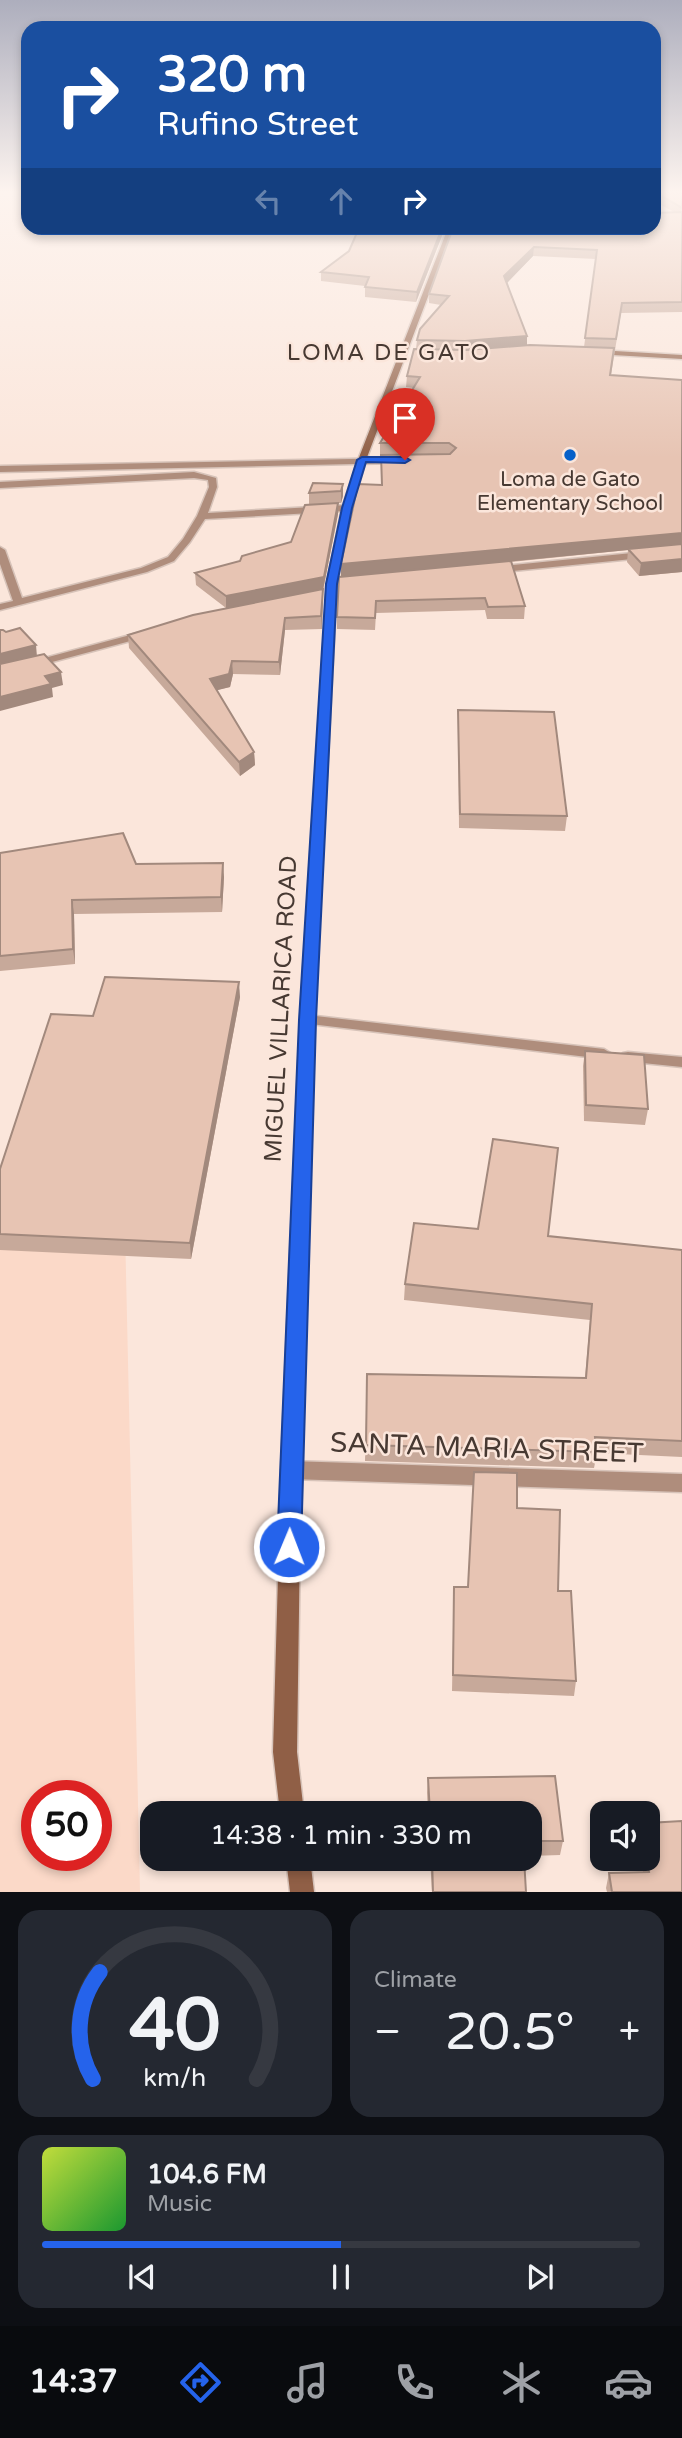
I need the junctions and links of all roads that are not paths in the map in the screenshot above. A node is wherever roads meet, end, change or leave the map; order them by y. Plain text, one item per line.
1 (434, 281) edge
2 (585, 352) edge
3 (682, 357) edge
4 (362, 460) junction
5 (412, 460) edge
6 (0, 469) edge
7 (0, 485) edge
8 (347, 508) junction
9 (202, 516) junction
10 (0, 550) edge
11 (682, 551) edge
12 (480, 571) edge
13 (18, 602) junction
14 (0, 607) edge
15 (150, 633) edge
16 (0, 673) edge
17 (307, 1020) junction
18 (682, 1062) edge
19 (291, 1470) junction
20 (682, 1483) edge
21 (291, 1801) edge
22 (300, 1871) edge
23 (302, 1892) edge

1 - 4 main road, MIGUEL VILLARICA ROAD
2 - 3 main road
4 - 5 street
4 - 6 street
4 - 8 main road, MIGUEL VILLARICA ROAD
7 - 9 street
8 - 9 street
8 - 17 main road, MIGUEL VILLARICA ROAD
9 - 13 street
10 - 13 street
11 - 12 street
13 - 14 street
15 - 16 street
17 - 18 street
17 - 19 main road, MIGUEL VILLARICA ROAD
19 - 20 street, SANTA MARIA STREET
19 - 21 main road, MIGUEL VILLARICA ROAD
22 - 23 main road

